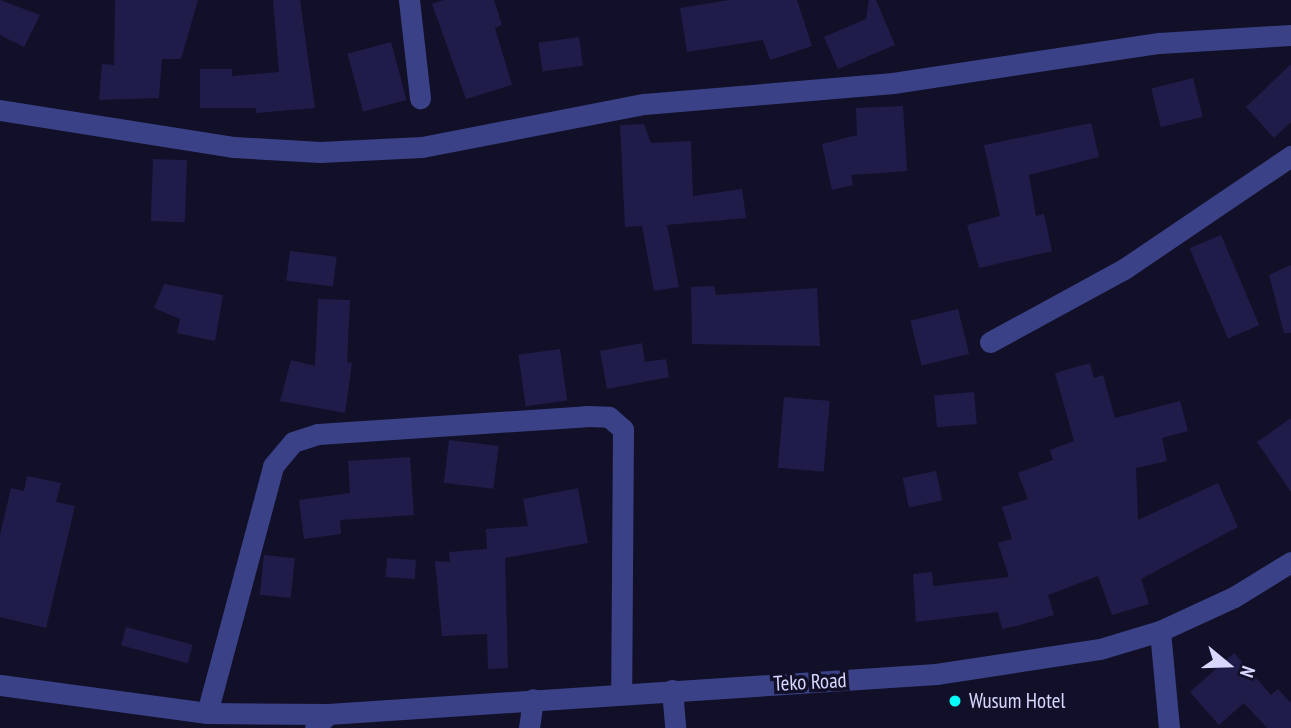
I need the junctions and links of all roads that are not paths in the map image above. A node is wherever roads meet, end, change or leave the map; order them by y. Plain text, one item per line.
1 (409, 0) edge
2 (1291, 35) edge
3 (420, 98) dead end
4 (0, 110) edge
5 (1291, 156) edge
6 (990, 342) dead end
7 (1291, 562) edge
8 (1160, 631) junction
9 (0, 685) edge
10 (672, 690) junction
11 (621, 693) junction
12 (533, 699) junction
13 (207, 713) junction
14 (322, 721) edge
15 (529, 728) edge
16 (675, 728) edge
17 (1169, 728) edge

1 - 3 street
2 - 4 street
5 - 6 street
7 - 8 street, Teko Road
8 - 10 street, Teko Road
8 - 17 street
9 - 13 street, Teko Road
10 - 11 street, Teko Road
10 - 16 street
11 - 12 street, Teko Road
11 - 13 street
12 - 14 street, Teko Road
12 - 15 street
13 - 14 street, Teko Road

